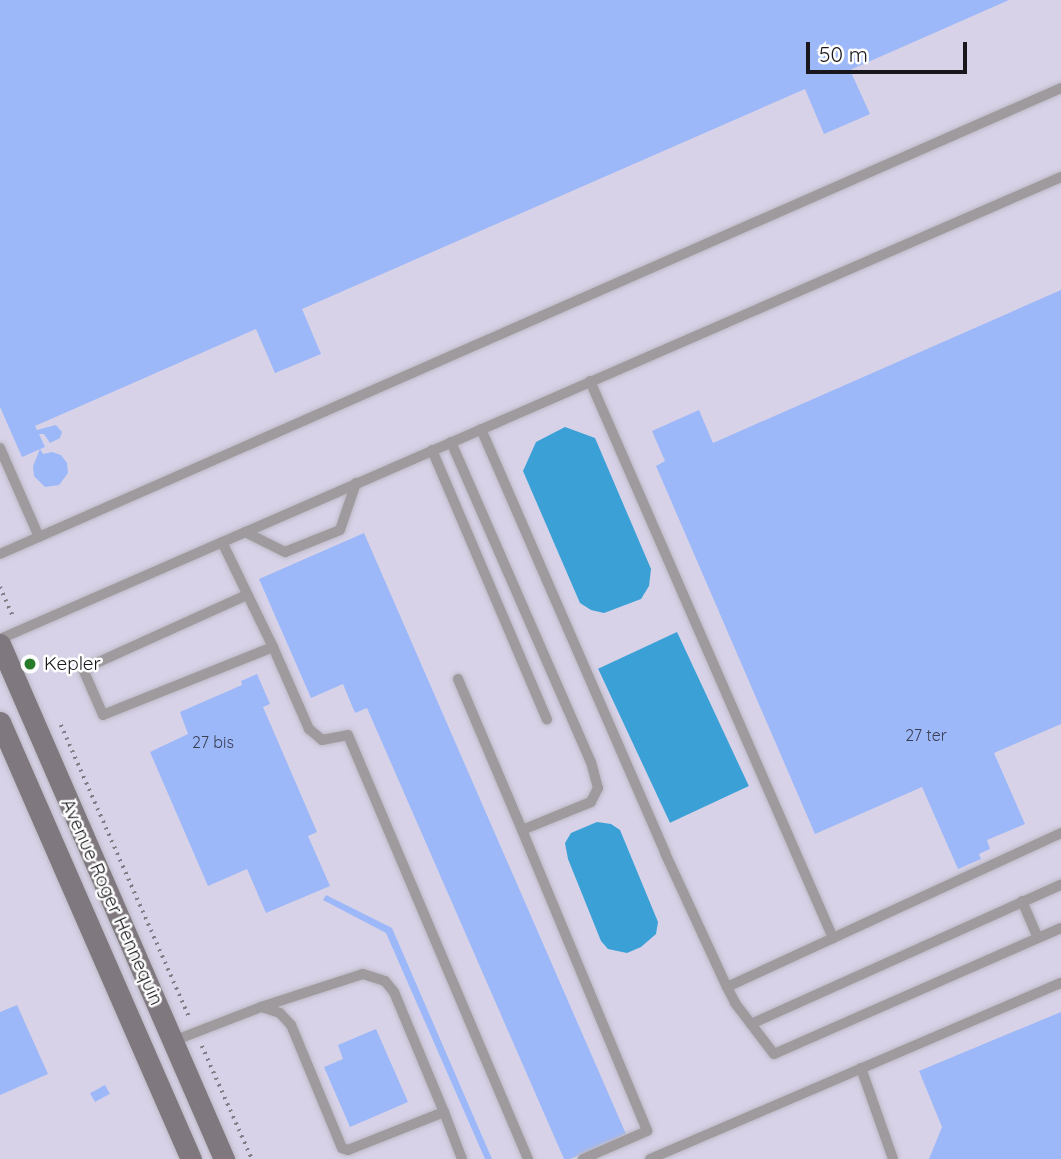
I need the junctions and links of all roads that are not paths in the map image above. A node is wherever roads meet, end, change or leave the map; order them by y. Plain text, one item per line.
1 (1061, 88) edge
2 (1061, 177) edge
3 (590, 381) junction
4 (481, 429) junction
5 (451, 442) junction
6 (0, 448) edge
7 (432, 450) junction
8 (356, 483) junction
9 (245, 532) junction
10 (39, 537) junction
11 (222, 542) junction
12 (0, 554) edge
13 (247, 595) junction
14 (0, 642) edge
15 (273, 647) junction
16 (458, 679) dead end
17 (547, 719) dead end
18 (0, 722) edge
19 (522, 830) junction
20 (1061, 834) edge
21 (1061, 885) edge
22 (1022, 901) junction
23 (1061, 928) edge
24 (833, 938) junction
25 (1038, 938) junction
26 (1061, 983) edge
27 (727, 987) junction
28 (261, 1007) junction
29 (751, 1024) junction
30 (173, 1041) junction
31 (861, 1069) junction
32 (444, 1112) junction
33 (191, 1159) edge
34 (225, 1159) edge
35 (462, 1159) edge
36 (528, 1159) edge
37 (583, 1159) edge
38 (650, 1159) edge
39 (893, 1159) edge

1 - 10 lane
2 - 3 lane
3 - 4 lane
3 - 24 lane
4 - 5 lane
4 - 27 lane
5 - 7 lane
5 - 19 lane
6 - 10 lane
7 - 8 lane
7 - 17 lane
8 - 9 lane
8 - 9 lane
9 - 11 lane
10 - 12 lane
11 - 13 lane
11 - 14 lane
13 - 15 lane
13 - 15 lane
14 - 30 street, Avenue Roger Hennequin
15 - 36 lane
16 - 19 lane
18 - 33 street, Avenue Roger Hennequin
19 - 37 lane
20 - 24 lane
21 - 22 lane
22 - 25 lane
22 - 29 lane
23 - 25 lane
24 - 27 lane
25 - 29 lane
26 - 31 lane
27 - 29 lane
28 - 30 lane
28 - 32 lane
28 - 32 lane
30 - 34 street, Avenue Roger Hennequin
31 - 38 lane
31 - 39 lane
32 - 35 lane

